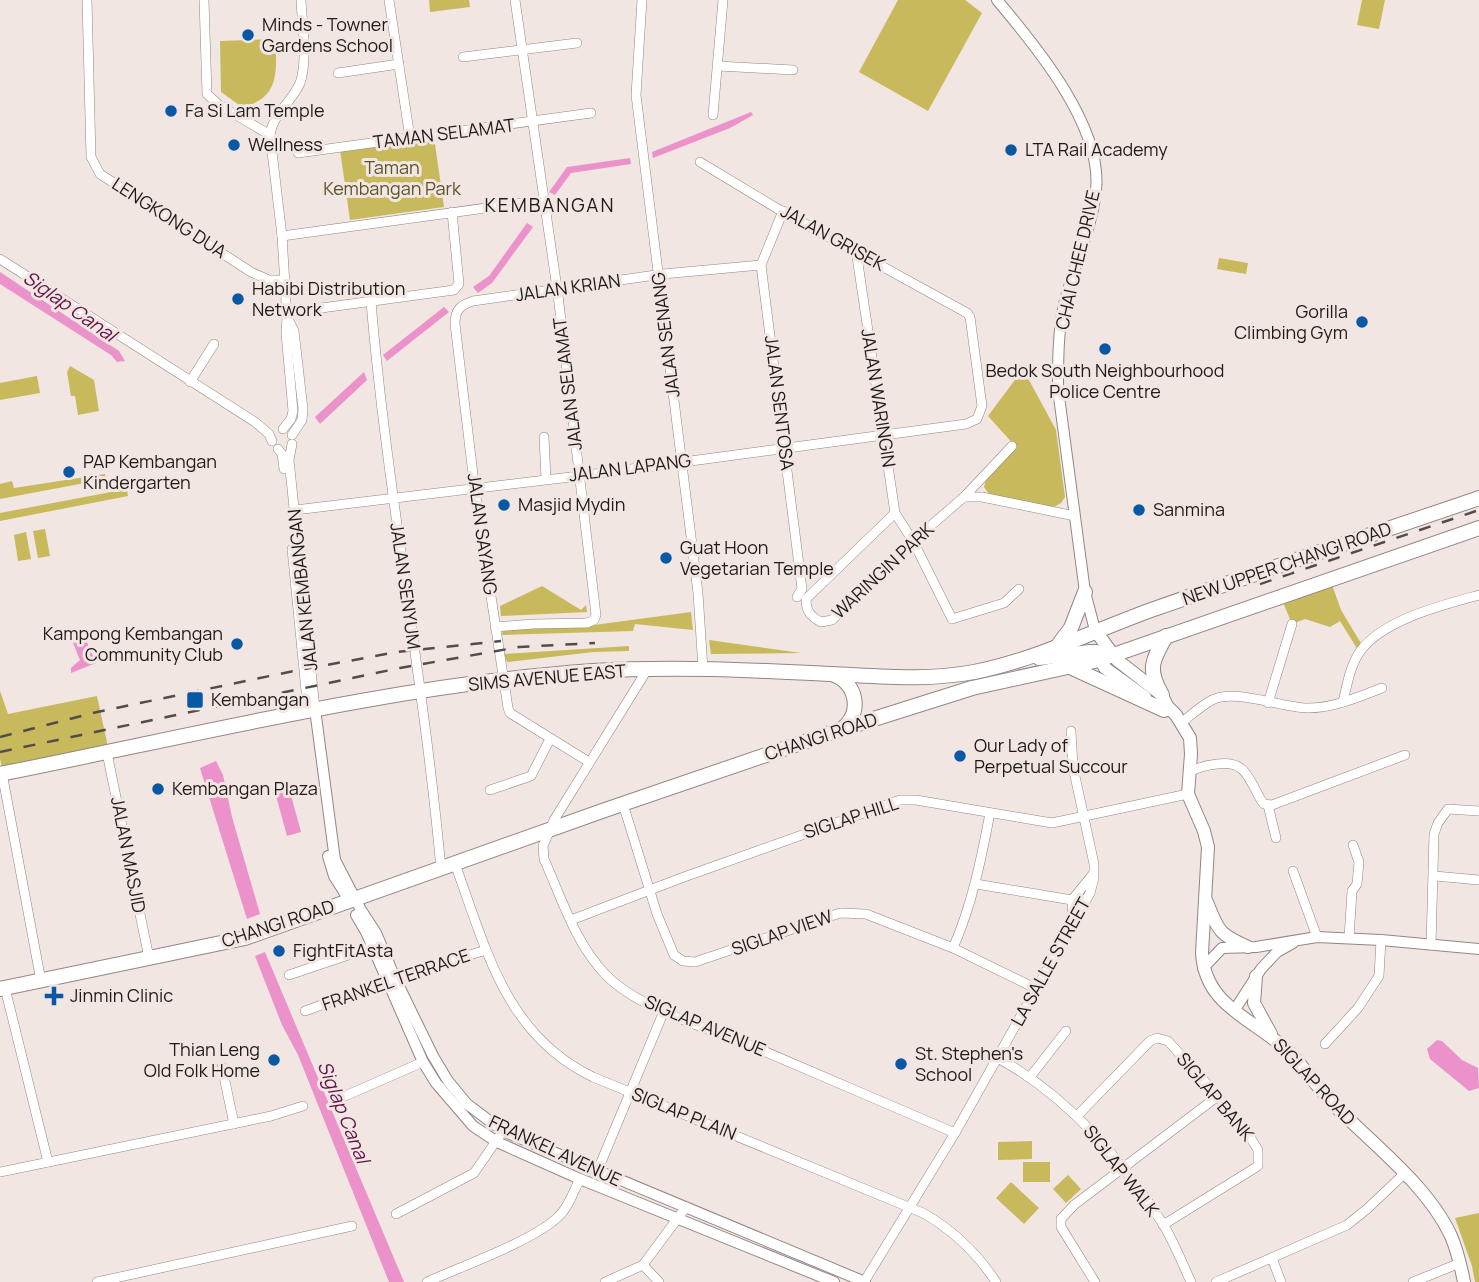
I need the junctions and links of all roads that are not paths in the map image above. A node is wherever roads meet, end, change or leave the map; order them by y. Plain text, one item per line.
1 (87, 0) edge
2 (204, 0) edge
3 (301, 0) edge
4 (389, 0) edge
5 (514, 0) edge
6 (642, 0) edge
7 (723, 0) edge
8 (997, 0) edge
9 (577, 43) dead end
10 (521, 50) junction
11 (463, 57) dead end
12 (399, 64) junction
13 (718, 66) junction
14 (793, 70) dead end
15 (338, 73) dead end
16 (591, 113) dead end
17 (713, 115) dead end
18 (533, 122) junction
19 (270, 135) junction
20 (410, 138) junction
21 (298, 153) dead end
22 (700, 162) dead end
23 (544, 200) junction
24 (783, 211) junction
25 (452, 212) junction
26 (282, 236) junction
27 (856, 250) junction
28 (0, 259) edge
29 (761, 265) junction
30 (659, 275) junction
31 (283, 281) junction
32 (558, 290) junction
33 (370, 302) junction
34 (460, 307) joint
35 (314, 309) dead end
36 (287, 318) junction
37 (214, 344) dead end
38 (190, 382) junction
39 (255, 422) junction
40 (966, 425) joint
41 (280, 430) junction
42 (883, 434) junction
43 (544, 437) dead end
44 (292, 440) junction
45 (275, 445) junction
46 (1012, 446) dead end
47 (785, 448) junction
48 (682, 462) junction
49 (579, 475) junction
50 (546, 479) junction
51 (474, 487) junction
52 (964, 496) junction
53 (392, 497) junction
54 (1479, 498) edge
55 (295, 510) junction
56 (895, 513) junction
57 (1074, 516) junction
58 (1479, 528) edge
59 (913, 541) junction
60 (1019, 589) dead end
61 (1085, 592) junction
62 (1479, 595) edge
63 (802, 598) junction
64 (1292, 624) dead end
65 (495, 627) junction
66 (1095, 630) junction
67 (1166, 636) junction
68 (1058, 645) junction
69 (1103, 655) junction
70 (1014, 662) junction
71 (1070, 667) junction
72 (703, 669) junction
73 (647, 670) junction
74 (831, 674) junction
75 (504, 680) junction
76 (1382, 688) dead end
77 (419, 691) junction
78 (1343, 702) junction
79 (1268, 703) junction
80 (312, 710) junction
81 (1171, 711) junction
82 (842, 729) junction
83 (1071, 731) dead end
84 (550, 740) junction
85 (107, 753) junction
86 (1405, 755) dead end
87 (589, 762) junction
88 (1189, 772) junction
89 (2, 778) edge
90 (490, 790) dead end
91 (1185, 795) junction
92 (623, 804) junction
93 (1268, 806) junction
94 (1479, 811) edge
95 (990, 813) junction
96 (1085, 816) junction
97 (548, 832) junction
98 (1276, 838) dead end
99 (1353, 845) dead end
100 (455, 864) junction
101 (441, 870) junction
102 (1293, 871) dead end
103 (1094, 872) junction
104 (1435, 876) junction
105 (1479, 880) edge
106 (976, 884) junction
107 (649, 890) junction
108 (1204, 896) junction
109 (352, 899) junction
110 (1072, 900) junction
111 (571, 920) junction
112 (1073, 925) junction
113 (1317, 937) junction
114 (1349, 938) junction
115 (1381, 940) junction
116 (1431, 945) junction
117 (372, 947) junction
118 (1248, 947) junction
119 (953, 948) junction
120 (1275, 948) junction
121 (1479, 949) edge
122 (486, 950) junction
123 (149, 958) junction
124 (1203, 968) junction
125 (289, 975) dead end
126 (1256, 976) junction
127 (391, 979) junction
128 (41, 981) junction
129 (2, 988) edge
130 (1037, 989) junction
131 (1234, 1011) junction
132 (305, 1012) dead end
133 (664, 1012) junction
134 (1066, 1031) dead end
135 (1273, 1037) junction
136 (1325, 1044) dead end
137 (998, 1058) junction
138 (423, 1062) junction
139 (222, 1067) dead end
140 (1030, 1077) junction
141 (632, 1092) junction
142 (345, 1096) dead end
143 (1218, 1096) junction
144 (303, 1106) dead end
145 (1077, 1116) junction
146 (234, 1124) junction
147 (503, 1131) junction
148 (955, 1133) junction
149 (497, 1142) junction
150 (48, 1162) junction
151 (1123, 1168) junction
152 (0, 1172) edge
153 (597, 1172) junction
154 (1403, 1172) junction
155 (580, 1179) junction
156 (910, 1206) junction
157 (686, 1208) junction
158 (396, 1214) dead end
159 (679, 1219) junction
160 (1163, 1225) junction
161 (352, 1226) dead end
162 (1272, 1258) junction
163 (1460, 1263) junction
164 (643, 1265) junction
165 (97, 1282) edge
166 (428, 1282) edge
167 (605, 1282) edge
168 (659, 1282) edge
169 (834, 1282) edge
170 (865, 1282) edge
171 (996, 1282) edge
172 (1095, 1282) edge
173 (1191, 1282) edge
174 (1216, 1282) edge
175 (1281, 1282) edge
176 (1413, 1282) edge
177 (1464, 1282) edge

1 - 31 street, LENGKONG DUA
2 - 19 street
3 - 19 street
4 - 12 street
5 - 10 street, JALAN SELAMAT
6 - 30 street, JALAN SENANG
7 - 13 street
8 - 57 street, CHAI CHEE DRIVE
9 - 10 street
10 - 11 street
10 - 18 street, JALAN SELAMAT
12 - 15 street
12 - 20 street
13 - 14 street
13 - 17 street
16 - 18 street, TAMAN SELAMAT
18 - 20 street, TAMAN SELAMAT
18 - 23 street, JALAN SELAMAT
19 - 26 street, JALAN KEMBANGAN
20 - 21 street, TAMAN SELAMAT
22 - 24 street, JALAN GRISEK
23 - 25 street
23 - 32 street, JALAN SELAMAT
24 - 27 street, JALAN GRISEK
24 - 29 street, JALAN SENTOSA
25 - 26 street
25 - 33 street
26 - 31 street, JALAN KEMBANGAN
27 - 40 street, JALAN GRISEK
27 - 42 street, JALAN WARINGIN
28 - 38 street
29 - 30 street, JALAN KRIAN
29 - 47 street, JALAN SENTOSA
30 - 32 street, JALAN KRIAN
30 - 48 street, JALAN SENANG
31 - 36 street, JALAN KEMBANGAN
32 - 34 street, JALAN KRIAN
32 - 49 street, JALAN SELAMAT
33 - 35 street
33 - 53 street, JALAN SENYUM
34 - 51 street, JALAN SAYANG
36 - 41 street, JALAN KEMBANGAN
36 - 44 street, JALAN KEMBANGAN
37 - 38 street
38 - 39 street
39 - 41 street
39 - 45 street
40 - 42 street, JALAN LAPANG
41 - 44 street
41 - 45 street, JALAN KEMBANGAN
42 - 47 street, JALAN LAPANG
42 - 56 street, JALAN WARINGIN
43 - 50 street
44 - 45 street
44 - 55 street, JALAN KEMBANGAN
45 - 80 street, JALAN KEMBANGAN
46 - 52 street, WARINGIN PARK
47 - 48 street, JALAN LAPANG
47 - 63 street, JALAN SENTOSA
48 - 49 street, JALAN LAPANG
48 - 72 street, JALAN SENANG
49 - 50 street, JALAN LAPANG
49 - 65 street, JALAN SELAMAT
50 - 51 street, JALAN LAPANG
51 - 53 street, JALAN LAPANG
51 - 65 street, JALAN SAYANG
52 - 57 street
52 - 59 street, WARINGIN PARK
53 - 55 street, JALAN LAPANG
53 - 77 street, JALAN SENYUM
54 - 66 main road, NEW UPPER CHANGI ROAD
55 - 80 street, JALAN KEMBANGAN
56 - 59 street, JALAN WARINGIN
56 - 63 street, WARINGIN PARK
57 - 61 street, CHAI CHEE DRIVE
58 - 67 main road, NEW UPPER CHANGI ROAD
59 - 60 street, JALAN WARINGIN
59 - 63 street, WARINGIN PARK
61 - 66 street, CHAI CHEE DRIVE
61 - 68 main road
62 - 78 street
64 - 79 street
65 - 75 street, JALAN SAYANG
66 - 68 main road, SIMS AVENUE EAST
66 - 69 main road
67 - 69 main road, NEW UPPER CHANGI ROAD
67 - 81 main road
68 - 70 main road, SIMS AVENUE EAST
69 - 70 main road
69 - 71 main road, CHANGI ROAD
69 - 81 main road
70 - 74 main road, SIMS AVENUE EAST
71 - 81 main road
71 - 82 main road, CHANGI ROAD
72 - 73 main road, SIMS AVENUE EAST
72 - 74 main road, SIMS AVENUE EAST
73 - 75 main road, SIMS AVENUE EAST
73 - 87 street
74 - 82 main road
75 - 77 main road, SIMS AVENUE EAST
75 - 84 street, JALAN SAYANG
76 - 78 street
77 - 80 main road, SIMS AVENUE EAST
77 - 101 street, JALAN SENYUM
78 - 79 street
79 - 81 street
80 - 85 main road, SIMS AVENUE EAST
80 - 109 street, JALAN KEMBANGAN
81 - 88 main road
82 - 92 main road, CHANGI ROAD
83 - 96 street, LA SALLE STREET
84 - 87 street, JALAN SAYANG
84 - 90 street
85 - 89 main road, SIMS AVENUE EAST
85 - 123 street, JALAN MASJID
86 - 93 street
87 - 97 street
88 - 91 main road
88 - 93 street
89 - 128 street
91 - 96 street, SIGLAP HILL
91 - 108 main road
92 - 97 main road, CHANGI ROAD
92 - 107 street, SIGLAP VIEW
93 - 98 street
94 - 104 street
95 - 96 street, SIGLAP HILL
95 - 106 street
95 - 107 street, SIGLAP HILL
96 - 103 street, LA SALLE STREET
97 - 100 main road, CHANGI ROAD
97 - 111 street, SIGLAP AVENUE
99 - 114 street
100 - 101 main road, CHANGI ROAD
100 - 122 street, SIGLAP PLAIN
101 - 109 main road, CHANGI ROAD
102 - 113 street
103 - 110 street
103 - 112 street, LA SALLE STREET
104 - 105 street
104 - 116 street
106 - 110 street
106 - 119 street
107 - 111 street, SIGLAP HILL
107 - 119 street, SIGLAP VIEW
108 - 118 main road
108 - 124 main road
109 - 117 street, FRANKEL AVENUE
109 - 123 main road, CHANGI ROAD
109 - 127 street, FRANKEL AVENUE
110 - 112 street
111 - 133 street, SIGLAP AVENUE
112 - 130 street, LA SALLE STREET
113 - 114 street
113 - 120 street
114 - 115 street
115 - 116 street
115 - 136 street
116 - 121 street
117 - 125 street
117 - 127 street, FRANKEL AVENUE
118 - 120 street
118 - 124 street
119 - 130 street, SIGLAP VIEW
120 - 126 street
122 - 127 street, FRANKEL TERRACE
122 - 141 street, SIGLAP PLAIN
123 - 128 main road, CHANGI ROAD
124 - 131 main road, SIGLAP ROAD
126 - 131 street
126 - 135 main road
127 - 132 street, FRANKEL TERRACE
127 - 138 street, FRANKEL AVENUE
127 - 147 street, FRANKEL AVENUE
128 - 129 main road, CHANGI ROAD
129 - 150 street
130 - 137 street, LA SALLE STREET
131 - 135 main road, SIGLAP ROAD
133 - 141 street
133 - 148 street, SIGLAP AVENUE
134 - 140 street
135 - 154 main road, SIGLAP ROAD
137 - 140 street, SIGLAP WALK
137 - 148 street, LA SALLE STREET
138 - 142 street
138 - 149 street, FRANKEL AVENUE
139 - 146 street
140 - 145 street, SIGLAP WALK
141 - 153 street
141 - 156 street, SIGLAP PLAIN
143 - 145 street, SIGLAP BANK
143 - 151 street
143 - 160 street, SIGLAP BANK
144 - 146 street
145 - 151 street, SIGLAP WALK
146 - 150 street
147 - 149 street
147 - 153 street, FRANKEL AVENUE
148 - 156 street, LA SALLE STREET
149 - 155 street, FRANKEL AVENUE
149 - 158 street
150 - 152 street
151 - 160 street, SIGLAP WALK
151 - 172 street
153 - 157 street, FRANKEL AVENUE
154 - 162 street
154 - 163 main road, SIGLAP ROAD
155 - 159 street, FRANKEL AVENUE
155 - 166 street
156 - 170 street, LA SALLE STREET
156 - 171 street, SIGLAP PLAIN
157 - 159 street
157 - 170 street, FRANKEL AVENUE
159 - 164 street
159 - 169 street, FRANKEL AVENUE
160 - 173 street, SIGLAP WALK
161 - 165 street
162 - 174 street
162 - 175 street
163 - 176 street
163 - 177 main road, SIGLAP ROAD
164 - 167 street
164 - 168 street

